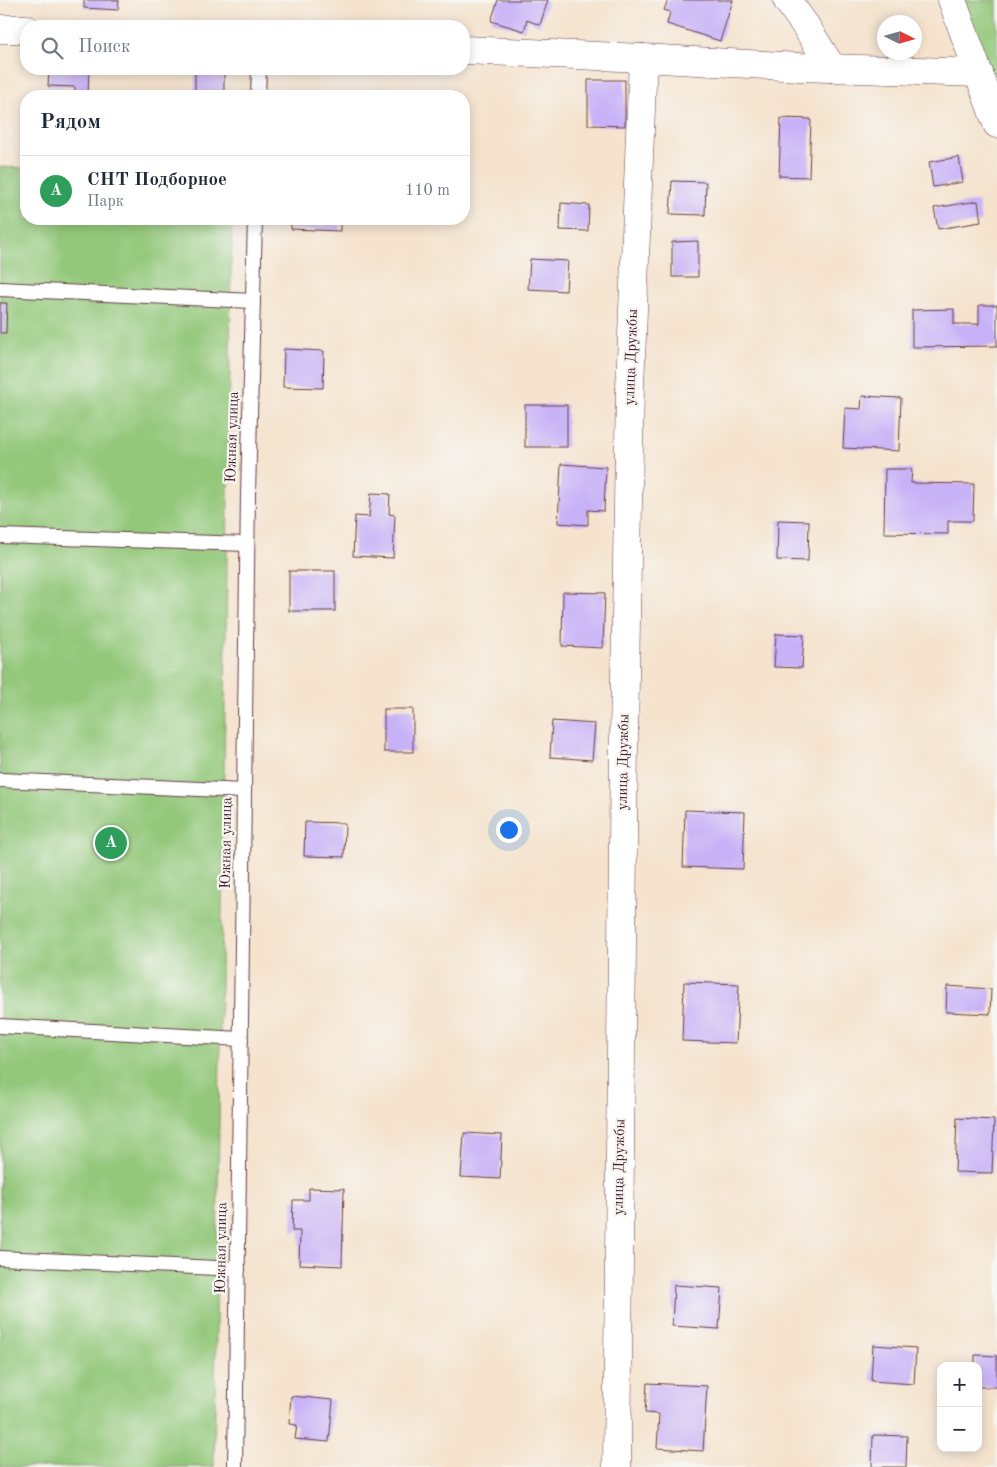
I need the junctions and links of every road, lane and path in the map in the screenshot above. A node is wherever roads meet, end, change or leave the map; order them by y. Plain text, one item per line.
1 (787, 0) edge
2 (952, 0) edge
3 (0, 29) edge
4 (20, 29) edge
5 (470, 50) edge
6 (643, 58) junction
7 (832, 68) junction
8 (979, 73) junction
9 (259, 75) edge
10 (258, 90) edge
11 (997, 124) edge
12 (255, 225) edge
13 (0, 289) edge
14 (253, 300) junction
15 (0, 536) edge
16 (247, 544) junction
17 (0, 780) edge
18 (244, 791) junction
19 (0, 1026) edge
20 (241, 1039) junction
21 (0, 1258) edge
22 (238, 1269) junction
23 (235, 1467) edge
24 (617, 1467) edge

1 - 7 street
2 - 8 street
3 - 4 street
5 - 6 street
6 - 7 street
6 - 24 street, улица Дружбы
7 - 8 street
8 - 11 street
9 - 10 lane
12 - 14 lane, Южная улица
13 - 14 lane
14 - 16 lane, Южная улица
15 - 16 lane
16 - 18 lane, Южная улица
17 - 18 lane
18 - 20 lane, Южная улица
19 - 20 lane
20 - 22 lane, Южная улица
21 - 22 lane
22 - 23 lane, Южная улица

